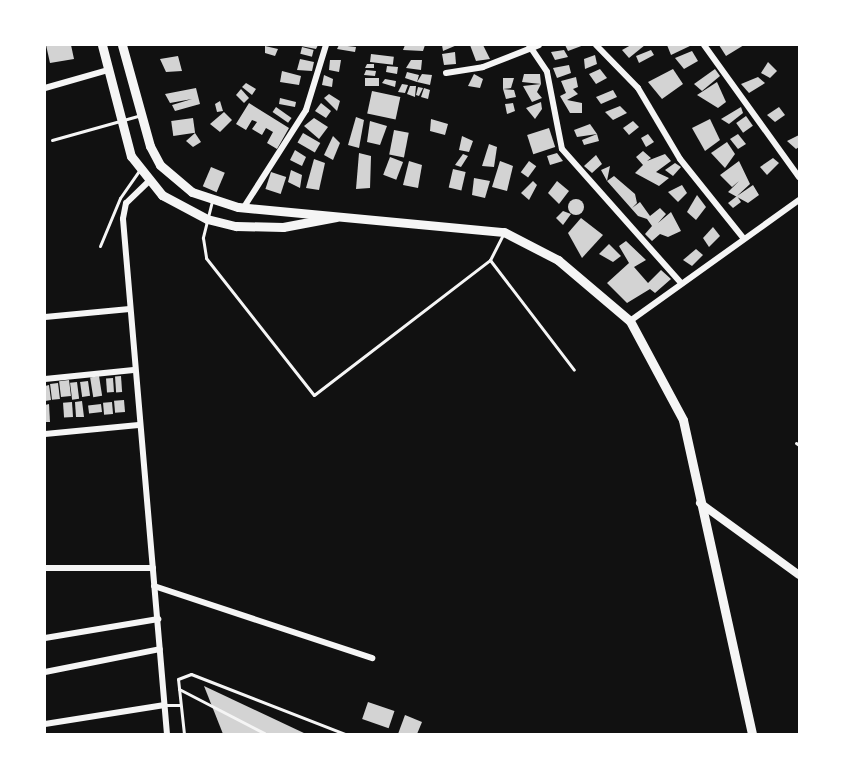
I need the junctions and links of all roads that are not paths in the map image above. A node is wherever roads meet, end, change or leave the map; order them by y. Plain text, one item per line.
1 (102, 45) edge
2 (122, 45) edge
3 (326, 45) edge
4 (596, 45) edge
5 (704, 45) edge
6 (533, 46) edge
7 (108, 70) junction
8 (446, 73) dead end
9 (45, 88) edge
10 (138, 116) junction
11 (119, 122) junction
12 (52, 140) dead end
13 (140, 170) junction
14 (799, 177) edge
15 (147, 183) junction
16 (799, 200) edge
17 (212, 201) junction
18 (244, 207) junction
19 (347, 215) junction
20 (207, 219) junction
21 (504, 232) junction
22 (744, 239) junction
23 (100, 246) dead end
24 (490, 260) junction
25 (681, 283) junction
26 (129, 309) junction
27 (45, 317) edge
28 (630, 321) junction
29 (134, 370) junction
30 (574, 370) dead end
31 (45, 379) edge
32 (139, 424) junction
33 (45, 434) edge
34 (699, 502) junction
35 (45, 568) edge
36 (153, 568) junction
37 (799, 575) edge
38 (154, 586) junction
39 (158, 620) junction
40 (45, 638) edge
41 (160, 650) junction
42 (372, 658) dead end
43 (45, 672) edge
44 (179, 689) junction
45 (165, 705) junction
46 (180, 705) junction
47 (45, 724) edge
48 (264, 733) edge
49 (167, 734) edge
50 (184, 734) edge
51 (345, 734) edge
52 (752, 734) edge

1 - 7 highway
2 - 10 highway
3 - 18 street
4 - 22 street
5 - 14 street
6 - 8 street
6 - 25 street
7 - 9 street
7 - 11 highway
10 - 11 lane
10 - 17 highway
11 - 12 lane
11 - 13 highway
13 - 15 highway
13 - 23 lane
15 - 20 highway
15 - 26 street
16 - 22 street
17 - 18 highway
17 - 20 lane
18 - 19 highway
19 - 20 highway
19 - 21 highway
20 - 24 lane
21 - 24 lane
21 - 28 highway
22 - 25 street
24 - 30 lane
25 - 28 street
26 - 27 street
26 - 29 street
28 - 34 highway
29 - 31 street
29 - 32 street
32 - 33 street
32 - 36 street
34 - 37 main road
34 - 52 highway
35 - 36 street
36 - 38 street
38 - 39 street
38 - 42 street
39 - 40 street
39 - 41 street
41 - 43 street
41 - 45 street
44 - 46 lane
44 - 48 lane
44 - 51 lane
45 - 46 lane
45 - 47 street
45 - 49 street
46 - 50 lane

